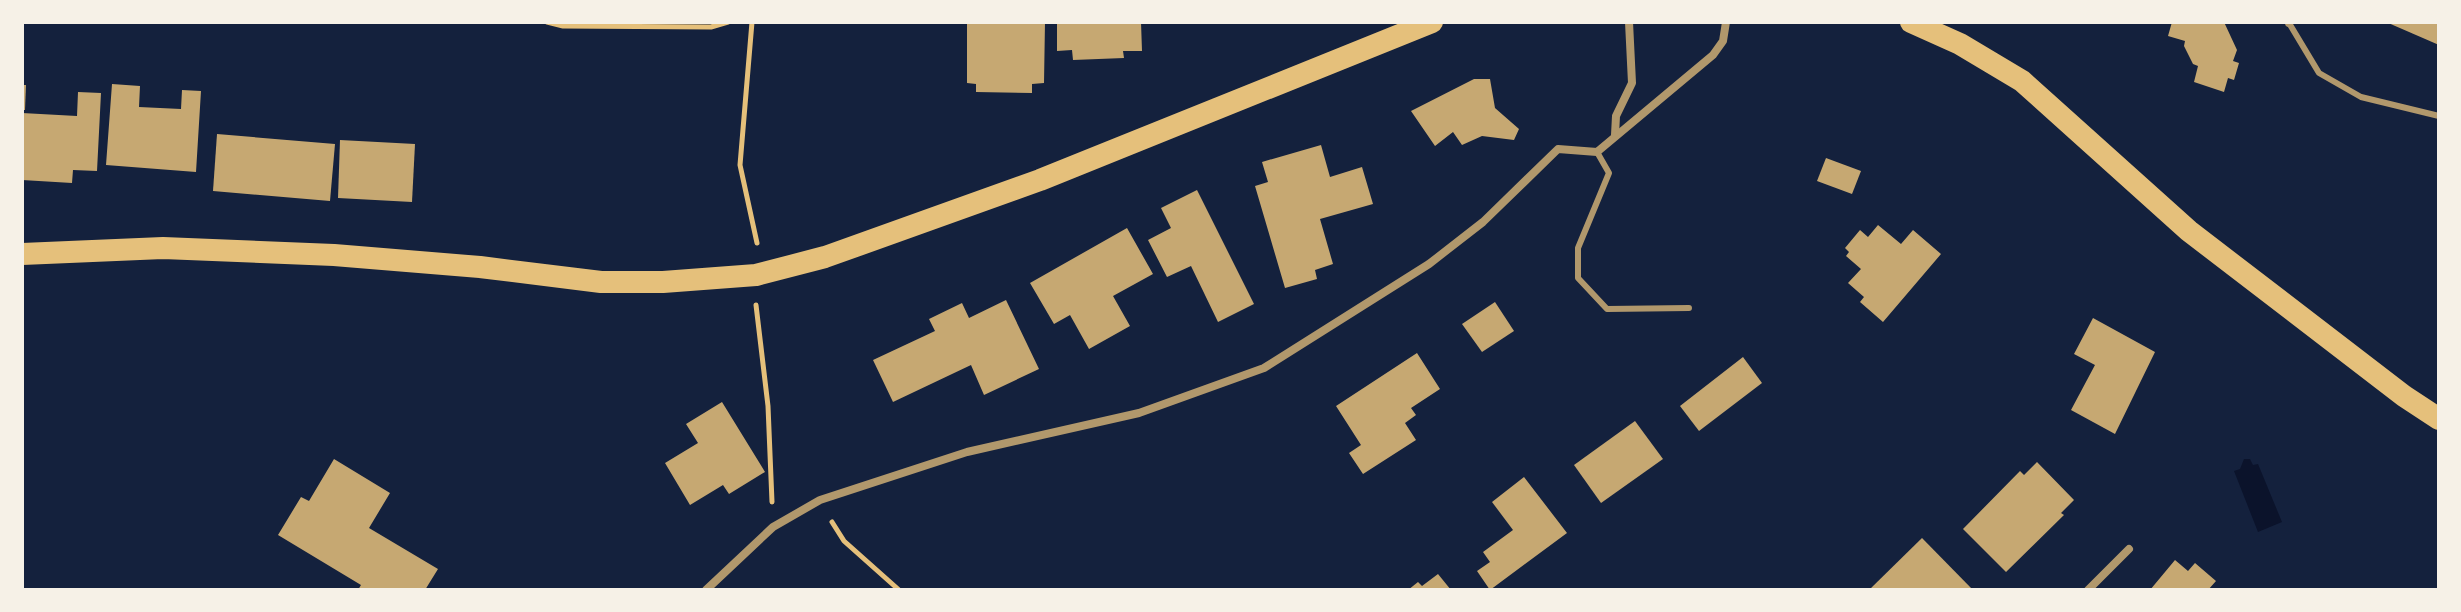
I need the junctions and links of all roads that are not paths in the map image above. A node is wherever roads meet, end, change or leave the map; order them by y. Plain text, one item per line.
1 (1432, 22) edge
2 (1629, 22) edge
3 (1726, 22) edge
4 (1911, 22) edge
5 (2289, 23) edge
6 (2439, 116) edge
7 (1615, 135) junction
8 (1597, 152) junction
9 (22, 254) edge
10 (1689, 308) dead end
11 (2439, 419) edge
12 (2129, 549) dead end
13 (706, 590) edge
14 (2088, 590) edge

1 - 9 highway
2 - 7 street
3 - 7 street
4 - 11 highway
5 - 6 lane
7 - 8 street
8 - 10 lane
8 - 13 street
12 - 14 street

